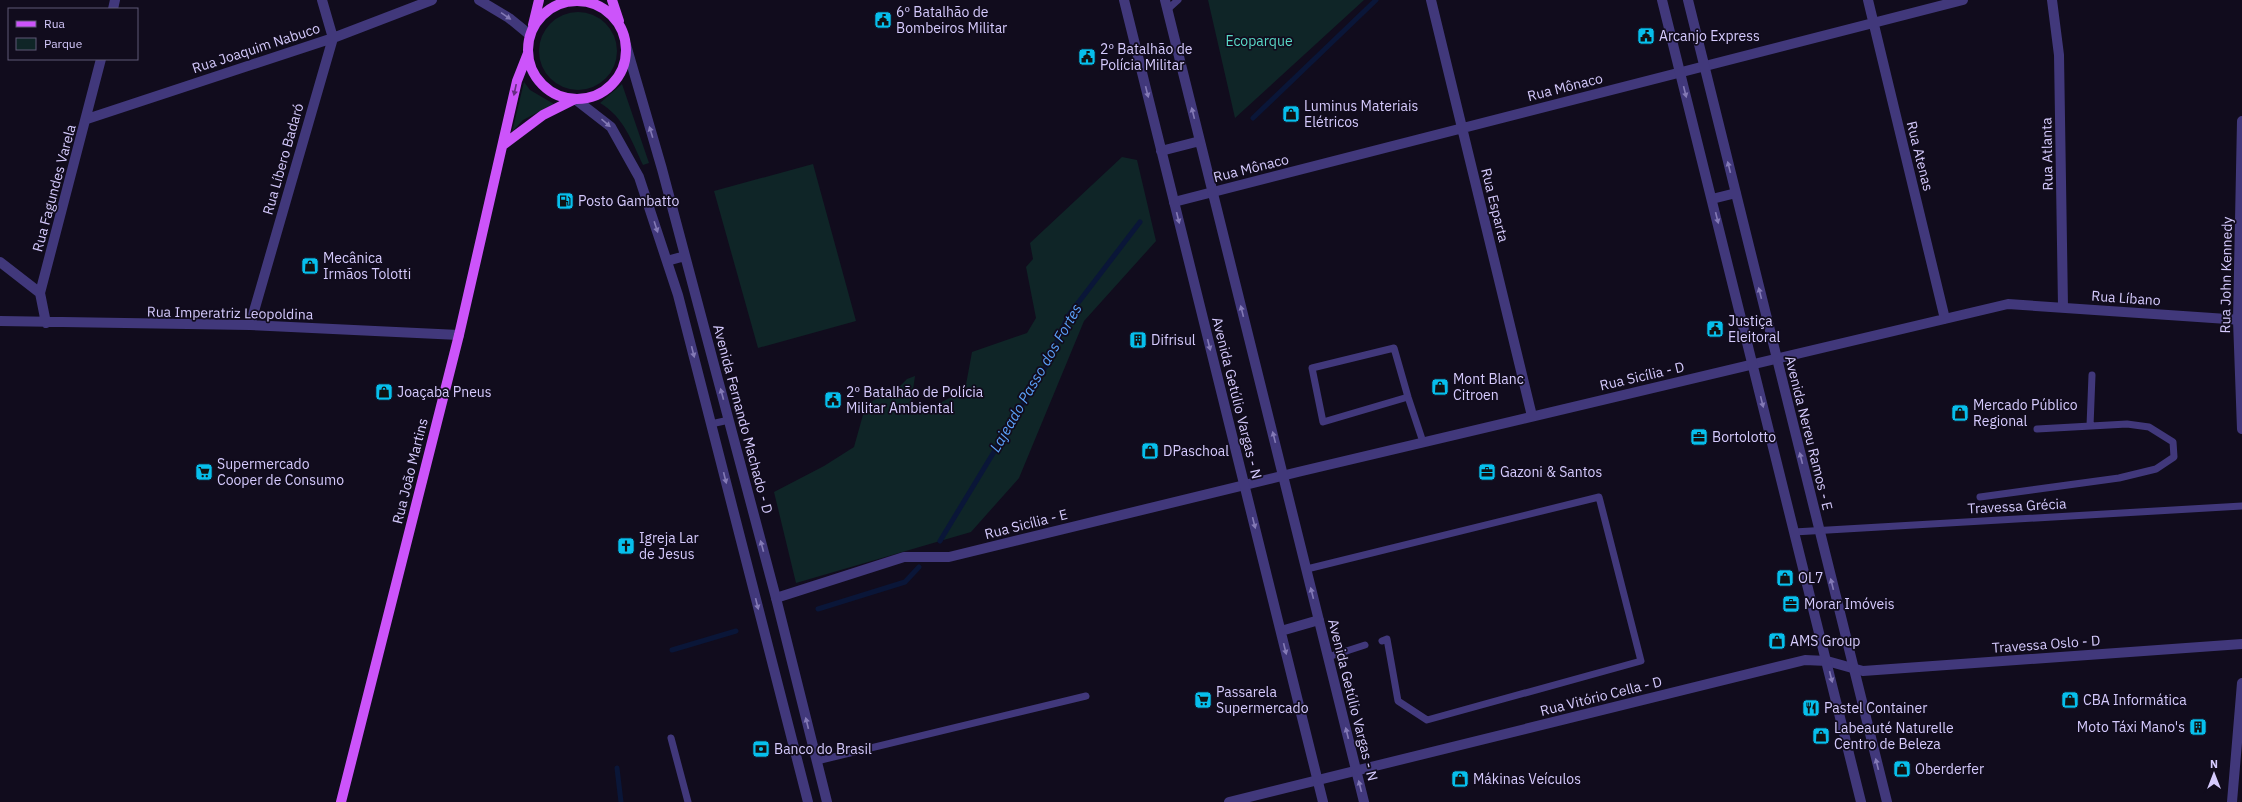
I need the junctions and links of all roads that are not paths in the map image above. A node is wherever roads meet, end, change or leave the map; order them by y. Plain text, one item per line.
1 (322, 0) edge
2 (432, 0) edge
3 (479, 0) edge
4 (539, 0) edge
5 (612, 0) edge
6 (1124, 0) edge
7 (1178, 0) edge
8 (1431, 0) edge
9 (1662, 0) edge
10 (1688, 0) edge
11 (1868, 0) edge
12 (1962, 0) edge
13 (2052, 0) edge
14 (573, 1) edge
15 (1166, 5) edge
16 (1873, 23) junction
17 (621, 28) junction
18 (530, 35) junction
19 (333, 38) junction
20 (626, 45) junction
21 (528, 53) junction
22 (101, 60) edge
23 (1704, 66) junction
24 (1680, 72) junction
25 (575, 99) junction
26 (87, 119) junction
27 (2242, 121) edge
28 (1462, 128) junction
29 (1200, 141) junction
30 (503, 145) junction
31 (1161, 151) junction
32 (1213, 192) junction
33 (1736, 193) junction
34 (1712, 199) junction
35 (1174, 202) junction
36 (685, 256) junction
37 (667, 261) junction
38 (0, 262) edge
39 (40, 293) junction
40 (2008, 304) joint
41 (2063, 307) junction
42 (1945, 319) junction
43 (2240, 320) edge
44 (0, 321) edge
45 (46, 323) junction
46 (250, 325) junction
47 (459, 335) junction
48 (1777, 358) junction
49 (1753, 364) junction
50 (2092, 375) dead end
51 (1408, 397) junction
52 (1532, 416) junction
53 (729, 420) junction
54 (711, 424) junction
55 (2090, 426) junction
56 (2037, 429) dead end
57 (2242, 430) edge
58 (1423, 442) junction
59 (1283, 475) junction
60 (1244, 485) junction
61 (1980, 497) dead end
62 (2242, 506) edge
63 (1819, 530) junction
64 (1794, 532) junction
65 (1306, 569) junction
66 (776, 598) junction
67 (1319, 620) junction
68 (1281, 631) junction
69 (1382, 641) dead end
70 (2242, 644) edge
71 (1366, 645) dead end
72 (1328, 657) junction
73 (1827, 661) junction
74 (1853, 668) junction
75 (2242, 683) edge
76 (1086, 696) dead end
77 (670, 738) dead end
78 (817, 761) junction
79 (1357, 771) junction
80 (1318, 780) junction
81 (341, 802) edge
82 (688, 802) edge
83 (808, 802) edge
84 (827, 802) edge
85 (1229, 802) edge
86 (1323, 802) edge
87 (1364, 802) edge
88 (1861, 802) edge
89 (1887, 802) edge
90 (2232, 802) edge

1 - 19 street
2 - 19 street, Rua Joaquim Nabuco
3 -> 18 street
4 - 18 main road
5 - 17 main road
6 -> 31 street, Avenida Getúlio Vargas - N
7 - 15 lane
8 - 28 street, Rua Esparta
9 - 24 street
10 - 23 street, Avenida Nereu Ramos - E
11 - 16 street, Rua Atenas
12 - 16 street, Rua Mônaco
13 - 41 street, Rua Atlanta
14 - 17 main road
14 - 18 main road
29 -> 15 street, Avenida Getúlio Vargas - N
16 - 23 street, Rua Mônaco
16 - 42 street, Rua Atenas
17 - 20 main road
18 - 21 main road
19 - 26 street, Rua Joaquim Nabuco
19 - 46 street, Rua Líbero Badaró
20 - 25 main road
36 -> 20 street, Avenida Fernando Machado - D
21 - 25 main road
21 -> 30 main road, Rua João Martins
22 - 26 street, Rua Fagundes Varela
23 - 24 street, Rua Mônaco
33 -> 23 street, Avenida Nereu Ramos - E
24 - 28 street, Rua Mônaco
24 -> 34 street
25 - 30 main road
25 -> 37 street
26 - 39 street, Rua Fagundes Varela
27 - 43 street, Rua John Kennedy
28 - 32 street, Rua Mônaco
28 - 52 street, Rua Esparta
29 - 31 street
29 - 32 street, Avenida Getúlio Vargas - N
30 - 47 main road, Rua João Martins
31 - 35 street, Avenida Getúlio Vargas - N
32 - 35 street, Rua Mônaco
59 -> 32 street, Avenida Getúlio Vargas - N
33 - 34 street
48 -> 33 street, Avenida Nereu Ramos - E
34 -> 49 street
35 -> 60 street, Avenida Getúlio Vargas - N
36 - 37 street
53 -> 36 street, Avenida Fernando Machado - D
37 -> 54 street
38 - 39 street
39 - 45 street, Rua Fagundes Varela
40 - 41 street, Rua Líbano
40 - 42 street, Rua Sicília - D
41 - 43 street, Rua Líbano
42 - 48 street, Rua Sicília - D
43 - 57 street, Rua John Kennedy
44 - 45 street, Rua Imperatriz Leopoldina
45 - 46 street, Rua Imperatriz Leopoldina
46 - 47 street, Rua Imperatriz Leopoldina
47 - 81 main road, Rua João Martins
48 - 49 street, Rua Sicília - D
63 -> 48 street, Avenida Nereu Ramos - E
49 - 52 street, Rua Sicília - D
49 -> 64 street
50 - 55 lane
51 - 51 lane
51 - 58 lane
52 - 58 street, Rua Sicília - D
53 - 54 lane
66 -> 53 street, Avenida Fernando Machado - D
54 -> 83 street
55 - 56 lane
55 - 61 lane
58 - 59 street, Rua Sicília - D
59 - 60 street, Rua Sicília - E
59 - 65 street, Avenida Getúlio Vargas - N
60 - 66 street, Rua Sicília - E
60 -> 68 street, Avenida Getúlio Vargas - N
62 - 63 lane, Travessa Grécia
63 - 64 lane, Travessa Grécia
74 -> 63 street, Avenida Nereu Ramos - E
64 - 73 street
67 -> 65 street, Avenida Getúlio Vargas - N
65 - 69 lane
78 -> 66 street, Avenida Fernando Machado - D
67 - 68 street
67 - 72 street, Avenida Getúlio Vargas - N
68 -> 80 street, Avenida Getúlio Vargas - N
70 - 74 street, Travessa Oslo - D
71 - 72 lane
79 -> 72 street, Avenida Getúlio Vargas - N
73 - 74 street, Rua Vitório Cella - D
73 - 79 street, Rua Vitório Cella - D
73 -> 88 street
89 -> 74 street, Avenida Nereu Ramos - E
75 - 90 street
76 - 78 lane
77 - 82 lane
78 - 84 street, Avenida Fernando Machado - D
79 - 80 street, Rua Vitório Cella - D
87 -> 79 street, Avenida Getúlio Vargas - N
80 - 85 street, Rua Vitório Cella - D
80 - 86 street, Avenida Getúlio Vargas - N

